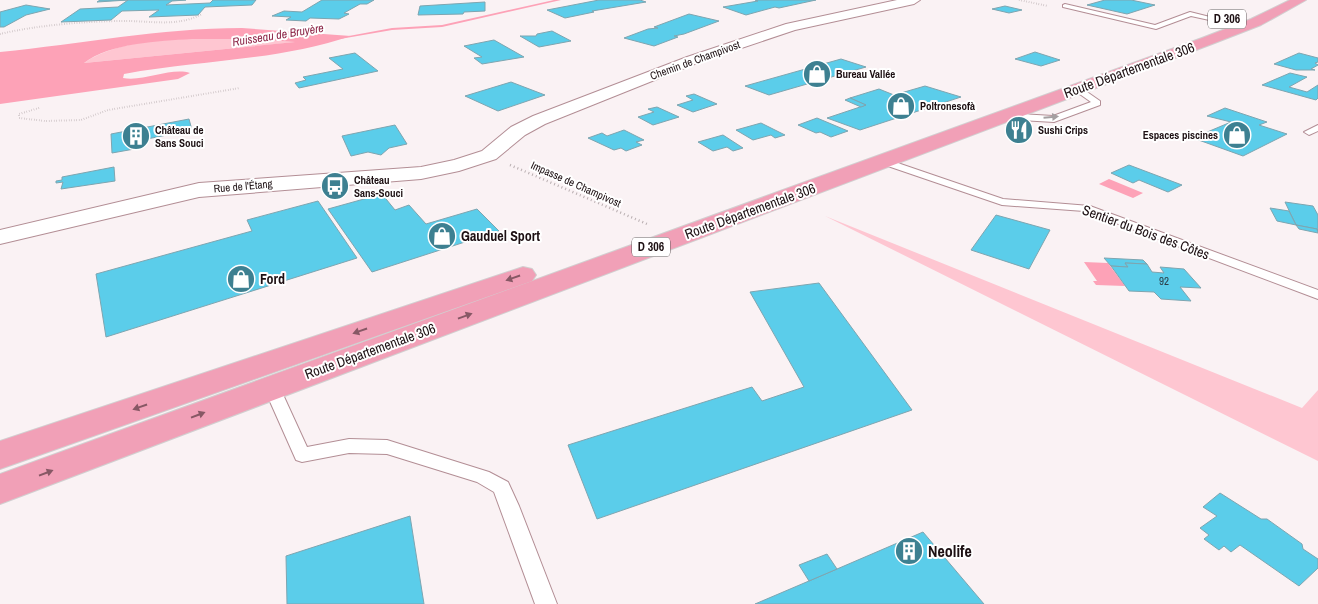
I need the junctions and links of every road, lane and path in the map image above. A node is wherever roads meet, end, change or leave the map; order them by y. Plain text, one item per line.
1 (914, 0) edge
2 (1300, 0) edge
3 (1065, 6) dead end
4 (202, 14) dead end
5 (1227, 19) joint
6 (0, 34) edge
7 (240, 88) dead end
8 (40, 108) dead end
9 (489, 155) junction
10 (883, 161) junction
11 (656, 228) junction
12 (0, 237) edge
13 (1318, 295) edge
14 (272, 388) junction
15 (0, 455) edge
16 (0, 489) edge
17 (546, 604) edge

1 - 9 street, Chemin de Champivost
10 -> 2 main road, Route Départementale 306 / D 306
3 - 5 lane
4 - 6 path
5 - 11 main road, Route Départementale 306 / D 306
7 - 8 path
9 - 11 path, Impasse de Champivost
9 - 12 street, Rue de l'Étang
10 - 13 lane, Sentier du Bois des Côtes
14 -> 10 main road, Route Départementale 306 / D 306
11 -> 15 main road, Route Départementale 306 / D 306
16 -> 14 main road, Route Départementale 306 / D 306
14 - 17 lane

